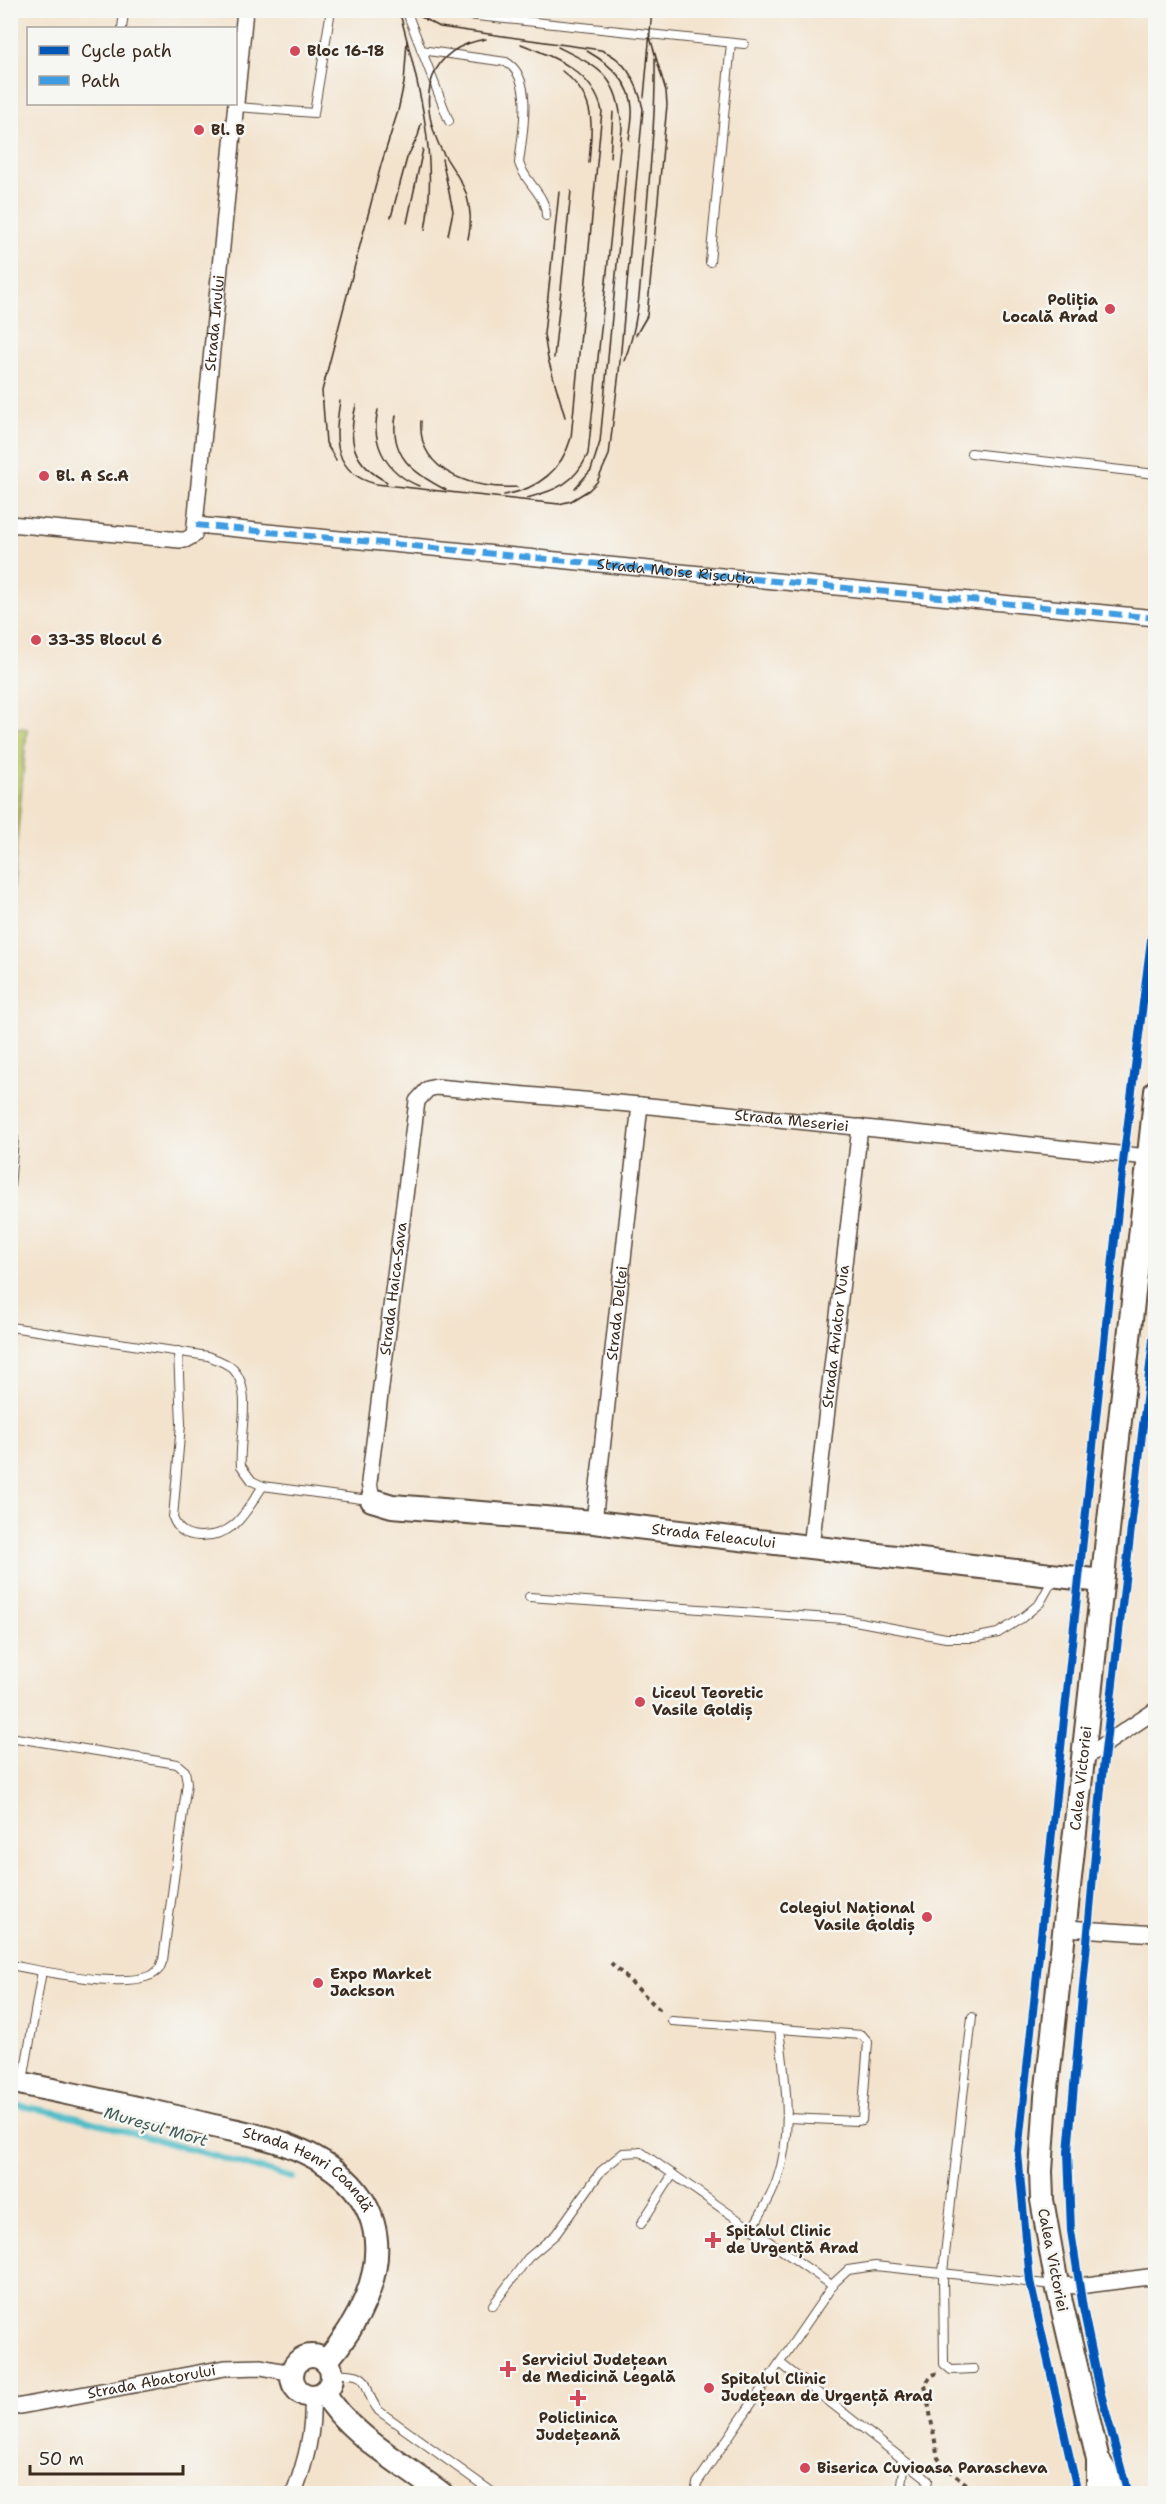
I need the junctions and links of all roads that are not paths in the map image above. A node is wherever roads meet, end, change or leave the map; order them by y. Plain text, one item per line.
1 (244, 10) edge
2 (331, 10) edge
3 (406, 10) edge
4 (419, 10) edge
5 (124, 13) dead end
6 (122, 27) edge
7 (731, 43) junction
8 (744, 44) dead end
9 (421, 50) junction
10 (238, 60) edge
11 (237, 107) junction
12 (449, 121) dead end
13 (546, 216) dead end
14 (710, 262) dead end
15 (971, 453) dead end
16 (1155, 474) edge
17 (10, 524) edge
18 (193, 531) junction
19 (1155, 618) edge
20 (436, 1087) joint
21 (1155, 1091) edge
22 (640, 1104) junction
23 (860, 1127) junction
24 (14, 1138) dead end
25 (1148, 1157) junction
26 (10, 1188) edge
27 (10, 1327) edge
28 (178, 1351) junction
29 (263, 1486) junction
30 (372, 1500) junction
31 (594, 1522) junction
32 (811, 1547) junction
33 (1055, 1575) junction
34 (1102, 1581) junction
35 (529, 1597) dead end
36 (1155, 1710) edge
37 (10, 1737) edge
38 (1083, 1759) junction
39 (1065, 1928) junction
40 (1155, 1934) edge
41 (10, 1965) edge
42 (42, 1971) junction
43 (972, 2017) dead end
44 (672, 2021) road end
45 (779, 2029) junction
46 (17, 2082) edge
47 (787, 2118) junction
48 (673, 2174) junction
49 (641, 2224) dead end
50 (752, 2229) junction
51 (943, 2272) junction
52 (1155, 2276) edge
53 (1057, 2285) junction
54 (833, 2286) junction
55 (492, 2305) dead end
56 (780, 2363) junction
57 (974, 2369) dead end
58 (292, 2373) junction
59 (323, 2381) junction
60 (10, 2408) edge
61 (902, 2458) junction
62 (1098, 2460) junction
63 (927, 2485) dead end
64 (906, 2489) dead end
65 (294, 2493) edge
66 (442, 2493) edge
67 (495, 2493) edge
68 (695, 2493) edge
69 (1098, 2493) edge
70 (1119, 2493) edge

1 - 10 street, Strada Inului
2 - 11 lane
3 - 9 lane
4 - 7 lane
5 - 6 lane
7 - 8 lane
7 - 14 lane
9 - 12 lane
9 - 13 lane
10 - 11 street, Strada Inului
11 - 18 street, Strada Inului
15 - 16 lane
17 - 18 street, Strada Moise Rișcuția
18 - 19 street, Strada Moise Rișcuția
20 - 22 street, Strada Meseriei
20 - 30 street, Strada Haica-Sava
21 - 25 street, Calea Victoriei
22 - 23 street, Strada Meseriei
22 - 31 street, Strada Deltei
23 - 25 street, Strada Meseriei
23 - 32 street, Strada Aviator Vuia
24 - 26 lane
25 - 34 street, Calea Victoriei
27 - 28 lane
28 - 29 lane
28 - 29 lane
29 - 30 lane
30 - 31 street, Strada Feleacului
31 - 32 street, Strada Feleacului
32 - 33 street, Strada Feleacului
33 - 34 street, Strada Feleacului
33 - 35 lane
34 - 38 street, Calea Victoriei
36 - 38 street
37 - 42 lane
38 - 39 street, Calea Victoriei
39 - 40 street
39 - 53 street, Calea Victoriei
41 - 42 lane
42 - 46 lane
43 - 51 lane
44 - 45 lane
45 - 47 lane
45 - 47 lane
46 - 59 street, Strada Henri Coandă
47 - 50 lane
48 - 49 lane
48 - 50 lane
48 - 55 lane
50 - 54 lane
51 - 53 lane
51 - 54 lane
51 - 57 lane
52 - 53 street
53 - 62 street, Calea Victoriei
54 - 56 lane
56 - 61 lane
56 - 68 lane
58 - 59 street
58 - 59 street
58 - 60 street, Strada Abatorului
59 - 65 street
59 - 66 street
59 - 67 lane
61 - 63 lane
61 - 64 lane
62 - 69 street, Calea Victoriei
62 - 70 street, Calea Victoriei

